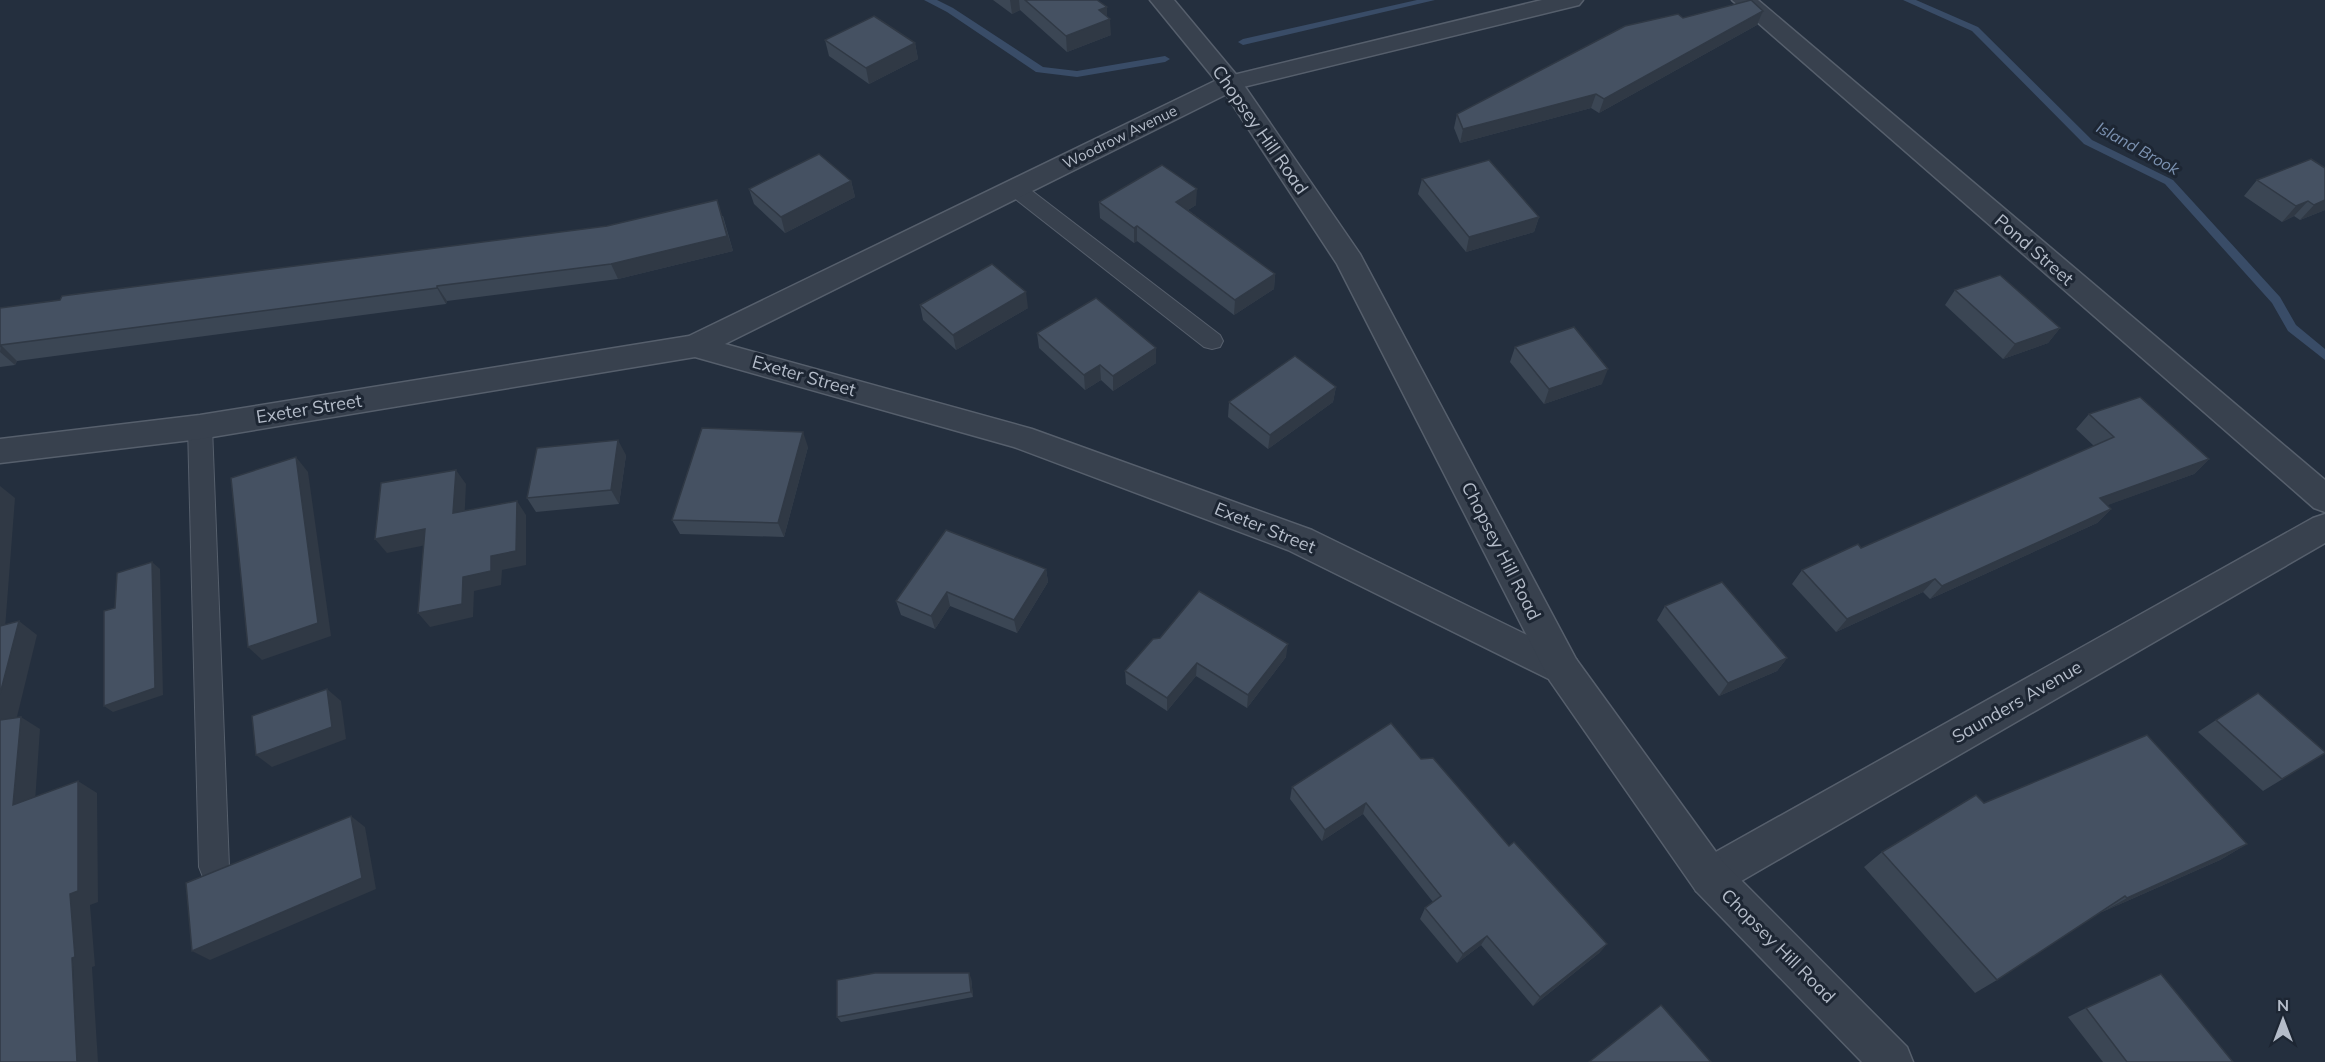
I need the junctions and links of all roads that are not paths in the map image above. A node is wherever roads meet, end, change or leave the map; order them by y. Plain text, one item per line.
1 (1162, 0) edge
2 (1571, 0) edge
3 (1743, 0) edge
4 (1230, 83) junction
5 (1016, 189) junction
6 (1212, 341) dead end
7 (695, 346) junction
8 (200, 427) junction
9 (0, 451) edge
10 (2325, 499) edge
11 (2325, 527) edge
12 (1563, 670) junction
13 (214, 867) dead end
14 (1710, 877) junction
15 (1892, 1062) edge

1 - 4 street, Chopsey Hill Road
2 - 4 street, Woodrow Avenue
3 - 10 street, Pond Street
4 - 5 street, Woodrow Avenue
4 - 12 street, Chopsey Hill Road
5 - 6 lane
5 - 7 street, Woodrow Avenue
7 - 8 street, Exeter Street
7 - 12 street, Exeter Street
8 - 9 street, Exeter Street
8 - 13 lane
11 - 14 street, Saunders Avenue
12 - 14 street, Chopsey Hill Road
14 - 15 street, Chopsey Hill Road

